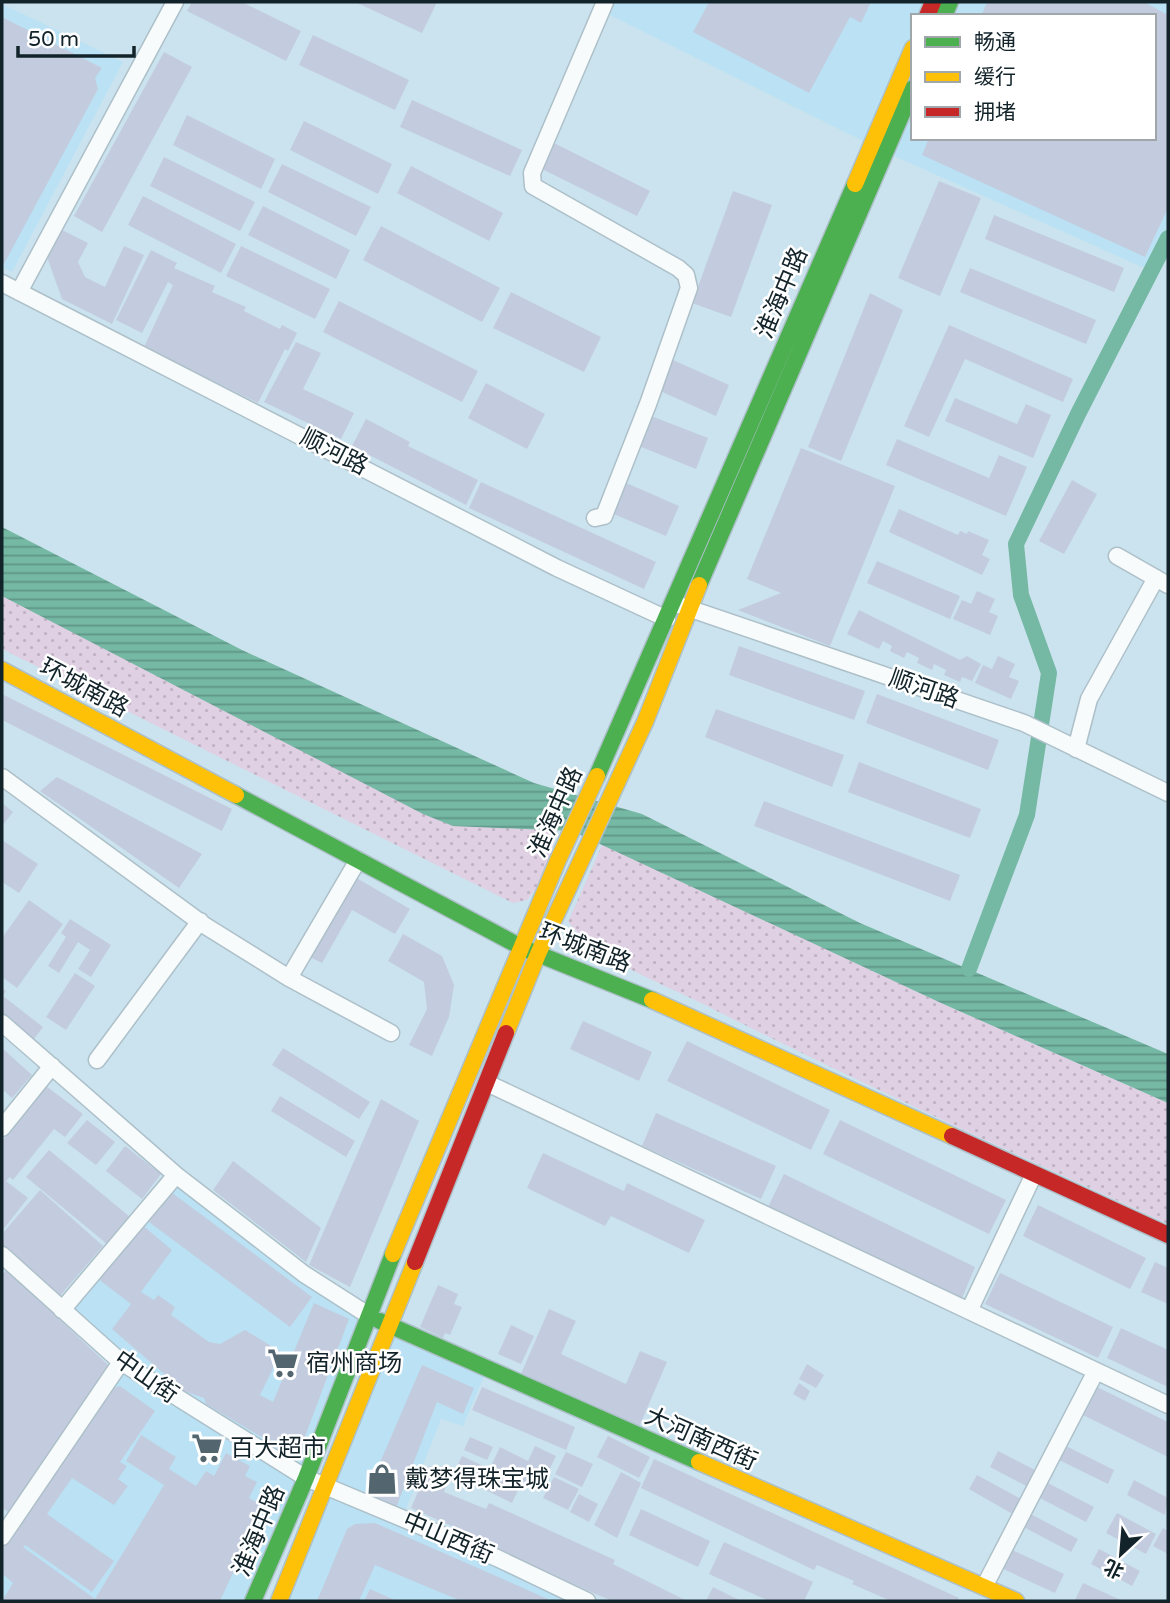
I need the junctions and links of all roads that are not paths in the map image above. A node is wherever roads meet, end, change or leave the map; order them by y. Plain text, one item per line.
1 (175, 2) edge
2 (606, 2) edge
3 (911, 53) edge
4 (911, 93) edge
5 (2, 283) edge
6 (19, 292) junction
7 (595, 518) dead end
8 (1117, 556) dead end
9 (1162, 581) edge
10 (673, 603) junction
11 (689, 608) junction
12 (667, 619) junction
13 (2, 670) edge
14 (1073, 748) junction
15 (2, 777) edge
16 (1168, 793) edge
17 (358, 860) junction
18 (200, 921) junction
19 (531, 951) junction
20 (289, 978) junction
21 (2, 1023) edge
22 (391, 1033) dead end
23 (97, 1060) dead end
24 (52, 1066) junction
25 (487, 1083) junction
26 (2, 1128) edge
27 (1034, 1174) junction
28 (176, 1175) junction
29 (1168, 1235) edge
30 (2, 1255) edge
31 (62, 1310) junction
32 (969, 1311) junction
33 (368, 1315) junction
34 (390, 1325) junction
35 (121, 1362) junction
36 (1096, 1371) junction
37 (1168, 1405) edge
38 (306, 1478) junction
39 (326, 1486) junction
40 (2, 1537) edge
41 (984, 1587) junction
42 (253, 1601) edge
43 (279, 1601) edge
44 (587, 1601) edge
45 (1016, 1601) edge

1 - 6 street
2 - 7 street
3 - 10 main road, 淮海中路
4 - 11 main road, 淮海中路
5 - 6 street, 顺河路
6 - 12 street, 顺河路
8 - 9 street
9 - 14 street
10 - 11 street, 顺河路
10 - 12 main road, 淮海中路
11 - 14 street, 顺河路
11 - 19 main road, 淮海中路
12 - 19 main road, 淮海中路
13 - 17 main road, 环城南路
14 - 16 street, 顺河路
15 - 18 street
17 - 19 main road, 环城南路
17 - 20 street
18 - 20 street
18 - 23 street
19 - 25 main road, 淮海中路
19 - 27 main road, 环城南路
19 - 33 main road, 淮海中路
20 - 22 street
21 - 24 street
24 - 26 street
24 - 28 street
25 - 32 street
25 - 34 main road, 淮海中路
27 - 29 main road, 环城南路
27 - 32 street
28 - 31 street
28 - 33 street
30 - 31 street, 中山街
31 - 35 street, 中山街
32 - 36 street
33 - 34 main road, 大河南西街
33 - 38 main road, 淮海中路
34 - 39 main road, 淮海中路
34 - 41 main road, 大河南西街
35 - 38 street, 中山街
35 - 40 street
36 - 37 street
36 - 41 street
38 - 39 street, 中山西街
38 - 42 main road, 淮海中路
39 - 43 main road, 淮海中路
39 - 44 street, 中山西街
41 - 45 main road, 大河南西街

